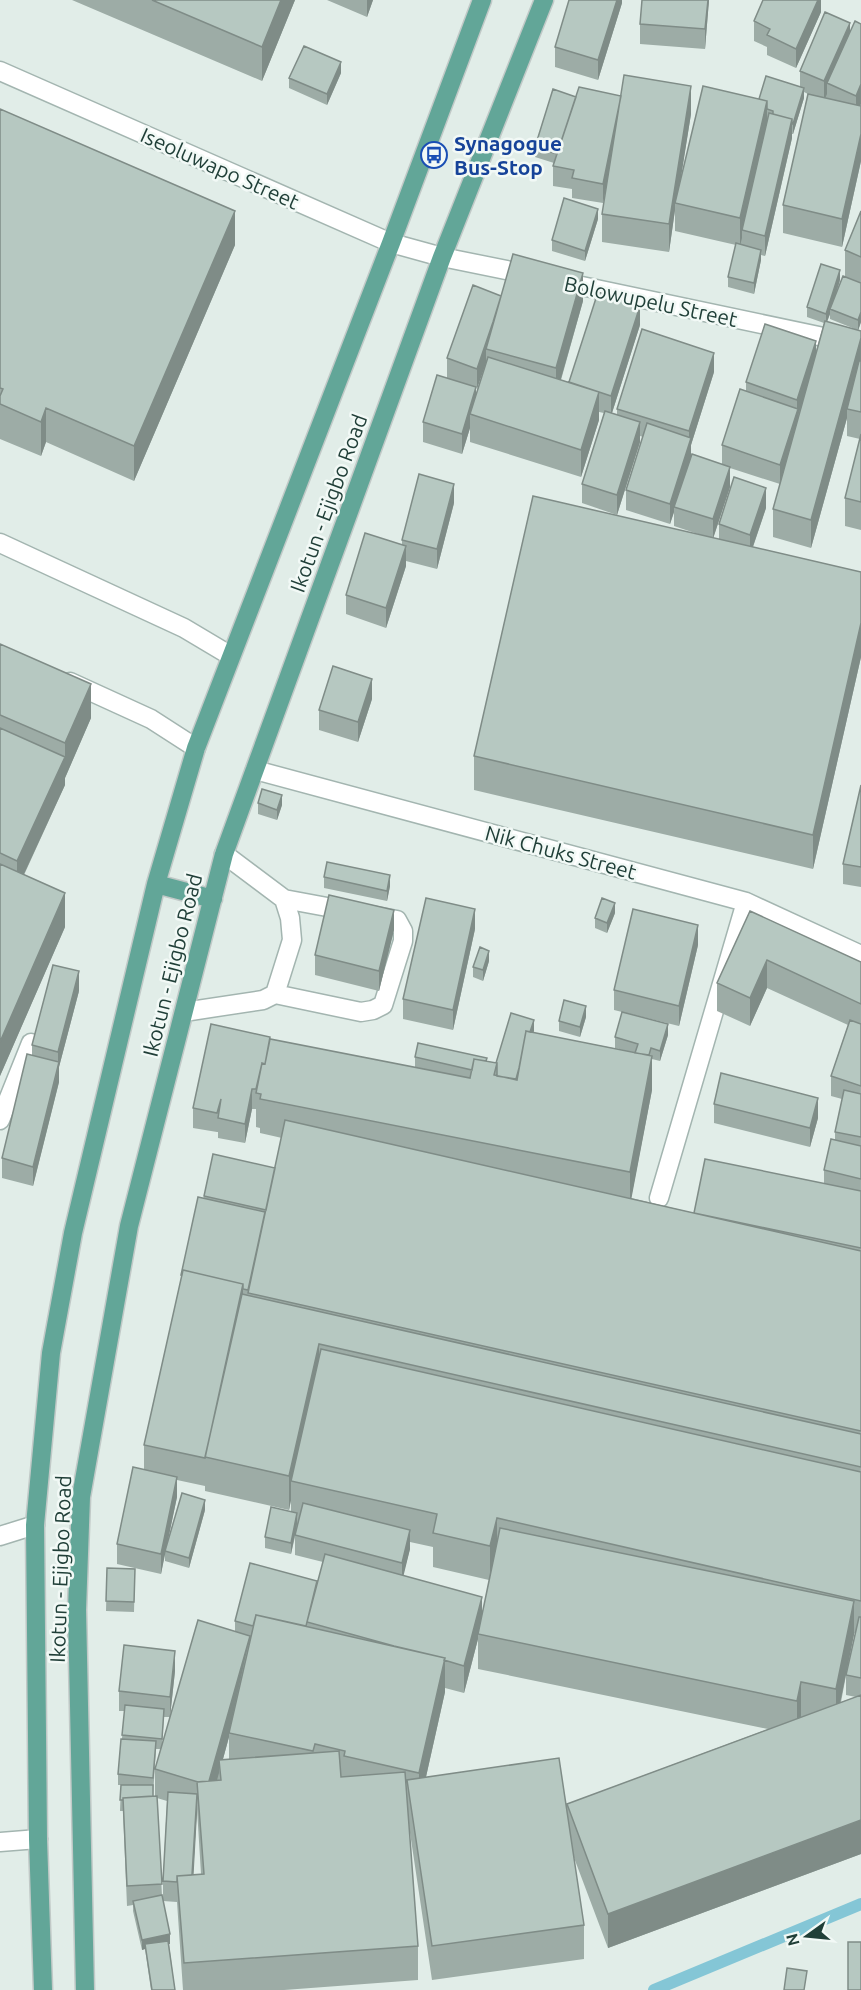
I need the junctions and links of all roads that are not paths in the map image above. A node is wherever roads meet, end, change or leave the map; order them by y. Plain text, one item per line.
1 (482, 0) edge
2 (544, 0) edge
3 (0, 71) edge
4 (391, 243) junction
5 (442, 256) junction
6 (861, 345) edge
7 (0, 543) edge
8 (231, 656) junction
9 (54, 675) edge
10 (196, 748) junction
11 (255, 770) junction
12 (224, 854) junction
13 (156, 884) junction
14 (213, 899) junction
15 (284, 899) junction
16 (746, 902) junction
17 (861, 955) edge
18 (275, 994) junction
19 (184, 1012) junction
20 (31, 1043) edge
21 (0, 1120) edge
22 (659, 1198) dead end
23 (35, 1525) junction
24 (0, 1536) edge
25 (38, 1839) junction
26 (0, 1842) edge
27 (44, 1990) edge
28 (86, 1990) edge

1 - 4 main road, Ikotun - Ejigbo Road
2 - 5 main road, Ikotun - Ejigbo Road
3 - 4 street, Iseoluwapo Street
4 - 5 street, Iseoluwapo Street
4 - 8 main road, Ikotun - Ejigbo Road
5 - 6 street, Bolowupelu Street
5 - 11 main road, Ikotun - Ejigbo Road
7 - 8 street
8 - 10 main road, Ikotun - Ejigbo Road
9 - 10 street
10 - 13 main road, Ikotun - Ejigbo Road
11 - 12 main road, Ikotun - Ejigbo Road
11 - 16 street, Nik Chuks Street
12 - 14 main road, Ikotun - Ejigbo Road
12 - 15 street
13 - 14 main road
13 - 23 main road, Ikotun - Ejigbo Road
14 - 19 main road, Ikotun - Ejigbo Road
15 - 18 street
15 - 18 street
16 - 17 street, Nik Chuks Street
16 - 22 street
18 - 19 street
19 - 28 main road, Ikotun - Ejigbo Road
20 - 21 street
23 - 24 street
23 - 25 main road, Ikotun - Ejigbo Road
25 - 26 street
25 - 27 main road, Ikotun - Ejigbo Road

